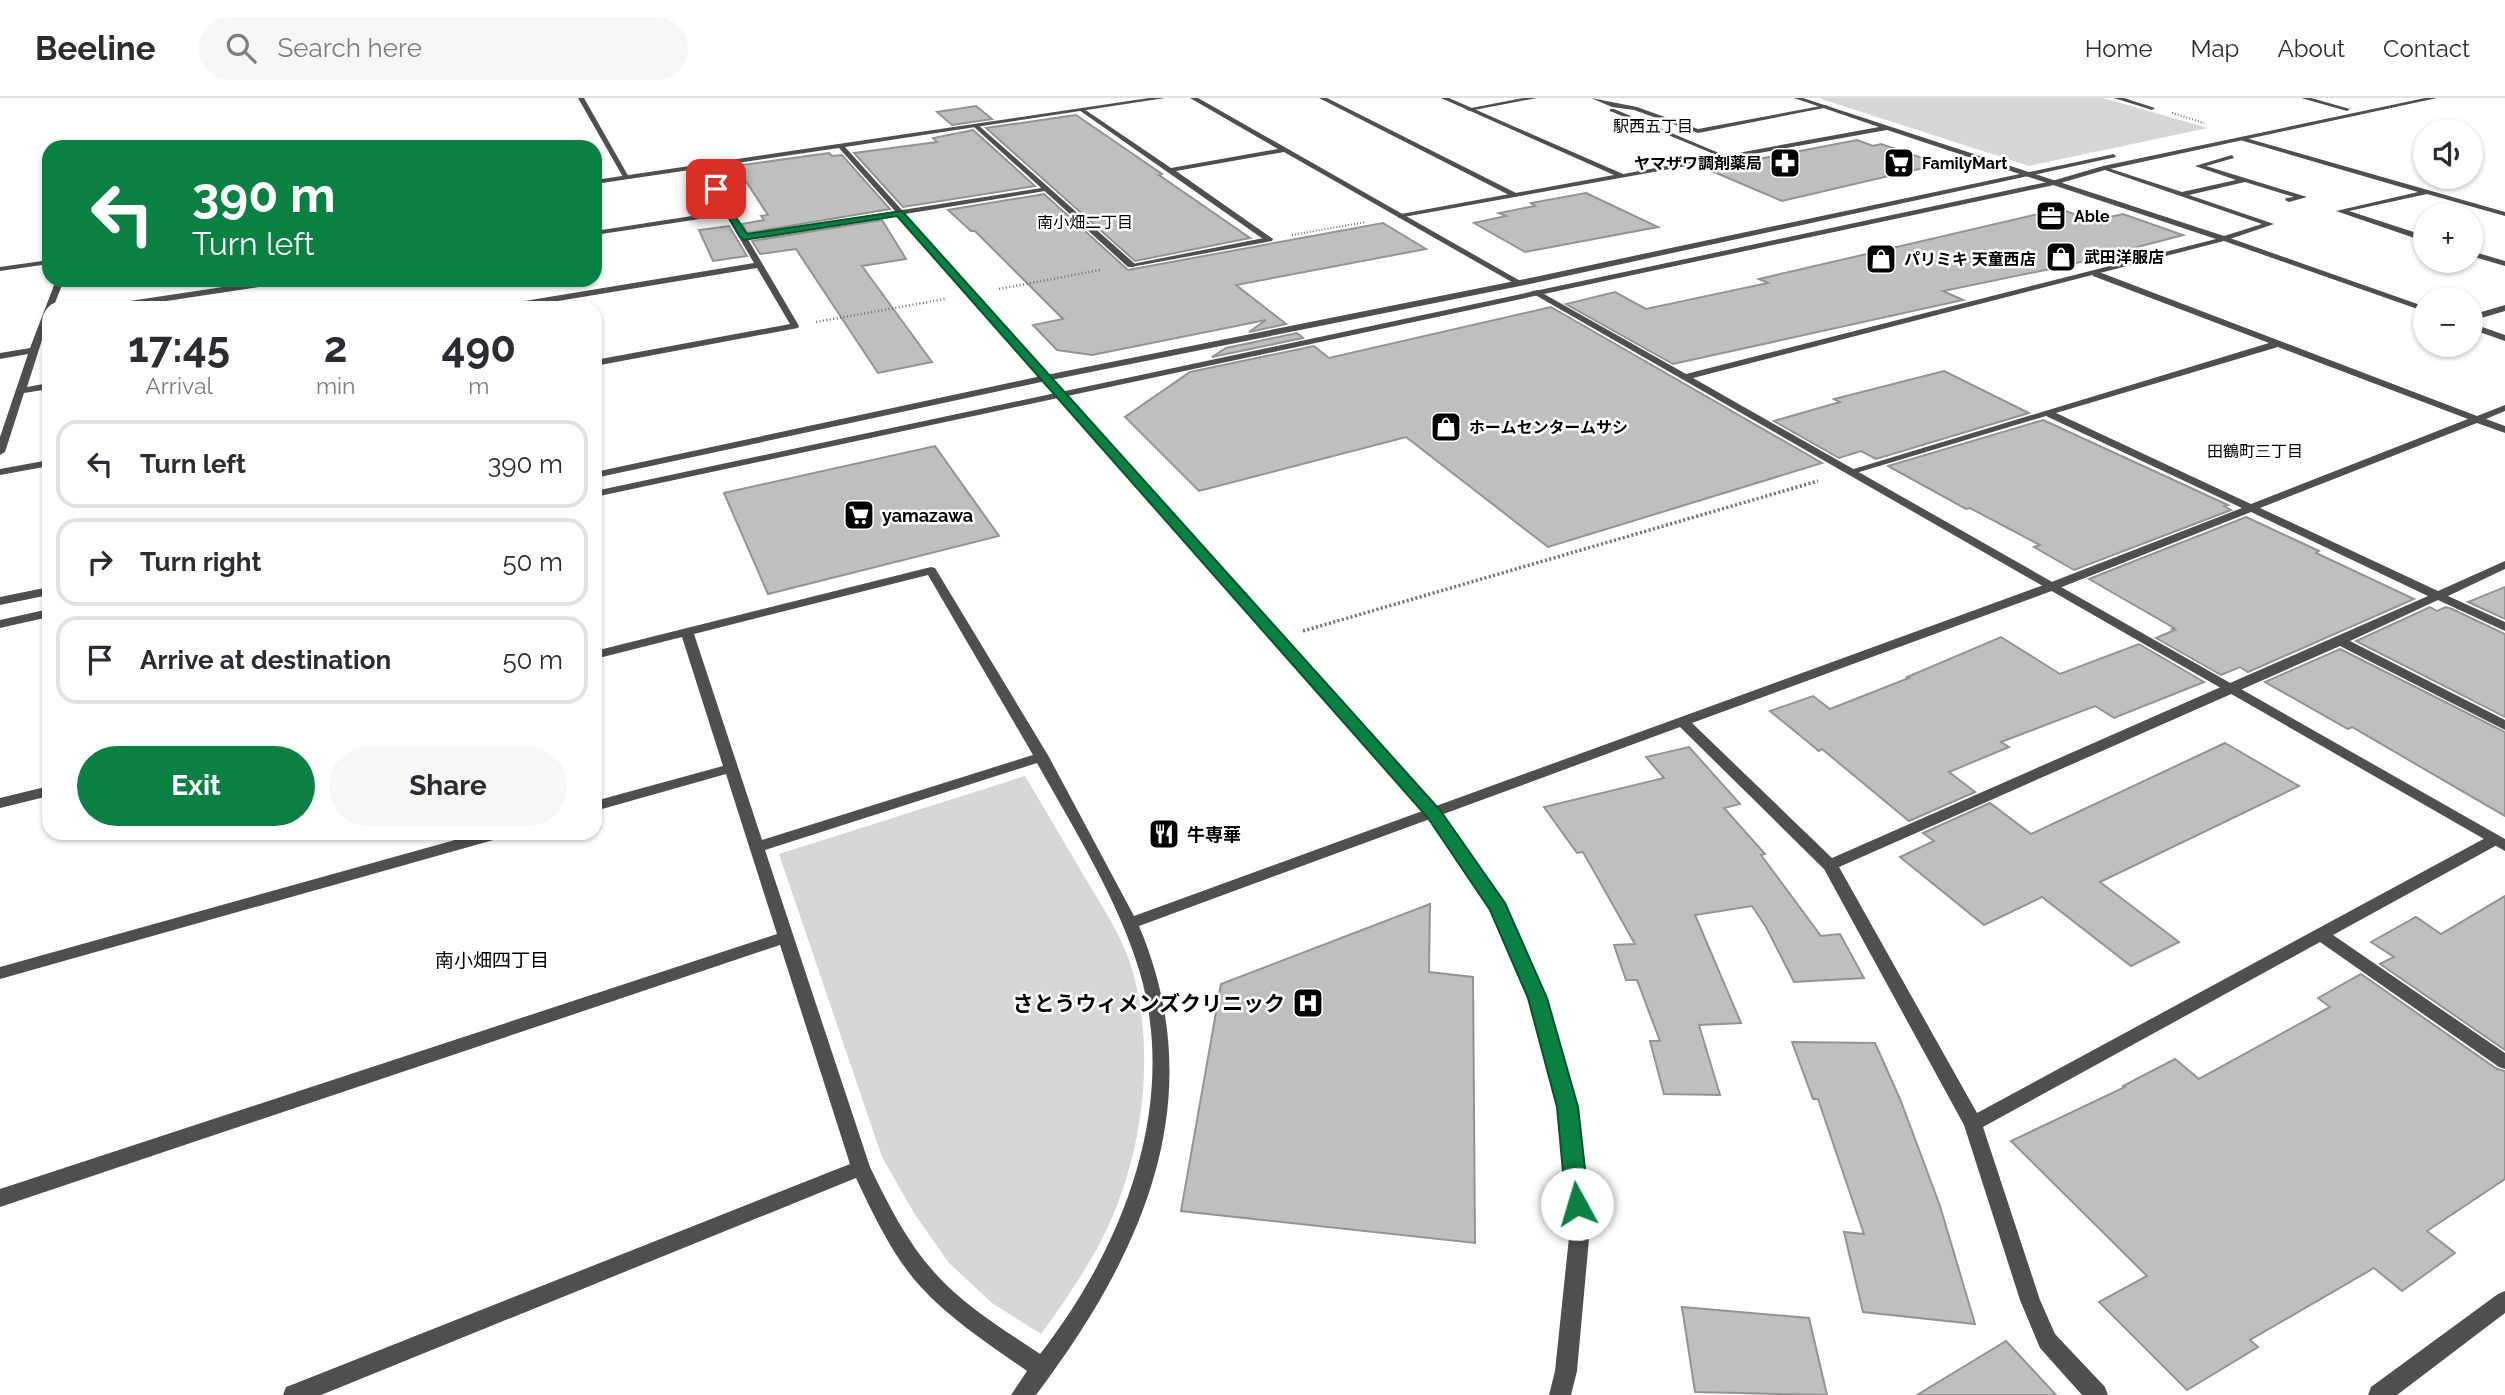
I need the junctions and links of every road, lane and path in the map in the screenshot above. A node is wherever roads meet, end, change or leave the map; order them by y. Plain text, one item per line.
1 (580, 98) edge
2 (1162, 98) edge
3 (1192, 98) edge
4 (1322, 98) edge
5 (1444, 98) edge
6 (1534, 98) edge
7 (1594, 98) edge
8 (1797, 98) edge
9 (2117, 98) edge
10 (2304, 98) edge
11 (2399, 98) edge
12 (2434, 98) edge
13 (1614, 106) junction
14 (1826, 107) junction
15 (2152, 108) joint
16 (1469, 109) junction
17 (2347, 109) junction
18 (1082, 110) junction
19 (975, 125) junction
20 (1887, 128) junction
21 (2239, 135) junction
22 (841, 146) junction
23 (1285, 150) junction
24 (1728, 158) junction
25 (2232, 158) dead end
26 (702, 166) junction
27 (2103, 168) junction
28 (1171, 170) junction
29 (2028, 174) junction
30 (1623, 176) junction
31 (627, 177) junction
32 (2245, 180) junction
33 (602, 181) edge
34 (2053, 183) junction
35 (1045, 189) junction
36 (2427, 192) junction
37 (1516, 195) junction
38 (2181, 195) junction
39 (2289, 200) dead end
40 (2244, 208) dead end
41 (2233, 211) junction
42 (729, 212) junction
43 (899, 213) junction
44 (2505, 214) edge
45 (1401, 216) junction
46 (602, 232) edge
47 (2413, 235) edge
48 (744, 237) junction
49 (1269, 239) junction
50 (2224, 239) junction
51 (2483, 257) edge
52 (42, 263) edge
53 (2505, 264) edge
54 (759, 265) junction
55 (1131, 265) junction
56 (0, 269) edge
57 (2096, 274) junction
58 (1520, 283) junction
59 (240, 287) edge
60 (1534, 292) junction
61 (972, 294) junction
62 (149, 301) edge
63 (542, 301) edge
64 (2413, 305) edge
65 (2505, 307) edge
66 (2483, 314) edge
67 (795, 326) junction
68 (42, 329) edge
69 (2483, 330) edge
70 (2505, 338) edge
71 (2277, 344) junction
72 (34, 351) junction
73 (0, 356) edge
74 (602, 362) edge
75 (1684, 377) junction
76 (1046, 378) junction
77 (42, 387) edge
78 (20, 391) junction
79 (1061, 394) junction
80 (2505, 408) edge
81 (2050, 414) junction
82 (2477, 419) junction
83 (2505, 430) edge
84 (0, 452) edge
85 (42, 464) edge
86 (1852, 471) junction
87 (0, 472) edge
88 (602, 473) edge
89 (602, 492) edge
90 (2253, 509) junction
91 (2505, 565) edge
92 (2053, 586) junction
93 (42, 592) edge
94 (2439, 596) junction
95 (0, 601) edge
96 (42, 615) edge
97 (0, 624) edge
98 (2505, 627) edge
99 (687, 633) junction
100 (1278, 638) junction
101 (2340, 641) junction
102 (602, 653) edge
103 (2228, 689) junction
104 (1683, 722) junction
105 (2505, 726) edge
106 (1042, 757) junction
107 (731, 768) junction
108 (42, 793) edge
109 (0, 803) edge
110 (602, 804) edge
111 (1434, 814) junction
112 (474, 840) edge
113 (2499, 843) edge
114 (757, 847) junction
115 (1830, 864) junction
116 (1131, 923) junction
117 (2321, 936) junction
118 (786, 937) junction
119 (0, 972) edge
120 (2505, 1062) edge
121 (1973, 1124) junction
122 (861, 1168) junction
123 (0, 1198) edge
124 (2505, 1301) edge
125 (1043, 1369) junction
126 (294, 1395) edge
127 (1022, 1395) edge
128 (1560, 1395) edge
129 (2097, 1395) edge
130 (2379, 1395) edge

1 - 31 street
2 - 18 street
3 - 23 street
4 - 37 street
5 - 16 street
6 - 16 street
7 - 13 street
8 - 14 street
9 - 15 street
10 - 17 street
11 - 17 street
12 - 21 street
13 - 14 street
13 - 24 street
14 - 20 street
15 - 21 path
16 - 30 street
17 - 21 street
18 - 19 street
18 - 28 street
19 - 22 street
19 - 35 street
20 - 24 street
20 - 29 street
21 - 27 street
21 - 29 street
21 - 36 street
22 - 26 street
22 - 43 street
23 - 28 street
23 - 45 street
24 - 30 street
25 - 32 street
26 - 31 street
26 - 42 street
27 - 34 street
27 - 38 street
28 - 49 street
29 - 34 street
29 - 58 street
30 - 37 street
31 - 33 street
32 - 38 street
32 - 39 street
34 - 50 street
34 - 60 street
35 - 43 street
35 - 55 street
36 - 44 street
36 - 47 street
37 - 45 street
38 - 41 street
40 - 41 street
41 - 50 street
42 - 46 street
42 - 48 street
43 - 48 street
43 - 61 street
45 - 49 path
45 - 58 street
48 - 54 street
49 - 55 street
50 - 57 street
50 - 64 street
51 - 53 street
52 - 56 street
54 - 63 street
54 - 67 street
55 - 61 path
57 - 71 street
57 - 75 street
58 - 76 street
59 - 62 street
60 - 75 street
60 - 79 street
61 - 67 path
61 - 76 street
65 - 66 street
67 - 74 street
68 - 72 street
69 - 70 street
71 - 81 street
71 - 82 street
72 - 73 street
72 - 78 street
75 - 86 street
76 - 79 street
76 - 88 street
77 - 78 street
78 - 84 street
79 - 89 street
79 - 100 street
80 - 82 street
81 - 86 street
81 - 90 street
82 - 83 street
82 - 90 street
85 - 87 street
86 - 92 street
86 - 100 path
90 - 92 street
90 - 94 street
91 - 94 street
92 - 103 street
92 - 104 street
93 - 95 street
94 - 98 street
94 - 101 street
96 - 97 street
99 - 102 street
99 - 106 street
99 - 107 street
100 - 111 street
101 - 103 street
101 - 105 street
103 - 113 street
103 - 115 street
104 - 111 street
104 - 115 street
106 - 114 street
106 - 116 street
107 - 110 street
107 - 114 street
108 - 109 street
111 - 116 street
111 - 128 street
112 - 119 street
113 - 117 street
114 - 118 street
115 - 121 street
116 - 125 street
117 - 120 street
117 - 121 street
118 - 122 street
118 - 123 street
121 - 129 street
122 - 125 street
122 - 126 street
124 - 130 street
125 - 127 street

